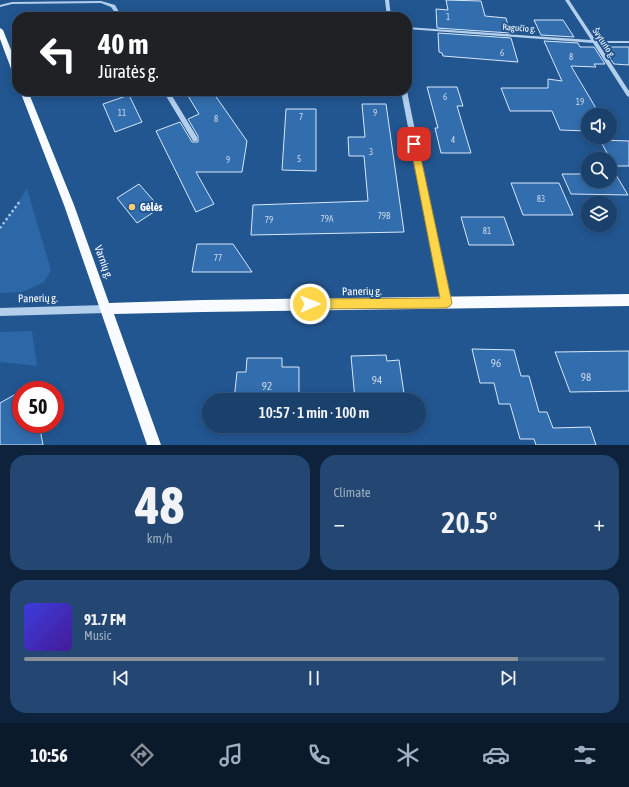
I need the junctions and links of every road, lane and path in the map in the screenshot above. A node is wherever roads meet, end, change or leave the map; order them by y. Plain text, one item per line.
1 (387, 0) edge
2 (567, 0) edge
3 (0, 6) edge
4 (117, 12) edge
5 (389, 12) edge
6 (412, 28) edge
7 (0, 30) edge
8 (594, 42) junction
9 (629, 42) edge
10 (12, 61) edge
11 (629, 95) edge
12 (26, 96) edge
13 (169, 96) edge
14 (405, 96) edge
15 (195, 139) dead end
16 (20, 201) dead end
17 (0, 228) edge
18 (629, 300) edge
19 (446, 303) junction
20 (106, 309) junction
21 (0, 312) edge
22 (154, 445) edge

1 - 5 street
2 - 8 street, Švyturio g.
3 - 4 street
6 - 8 street, Ragučio g.
7 - 10 main road
8 - 9 street, Ragučio g.
8 - 11 street, Švyturio g.
12 - 20 main road, Varnių g.
13 - 15 street
14 - 19 street
16 - 17 path
18 - 19 main road, Panerių g.
19 - 20 main road, Panerių g.
20 - 21 street, Panerių g.
20 - 22 main road, Varnių g.

